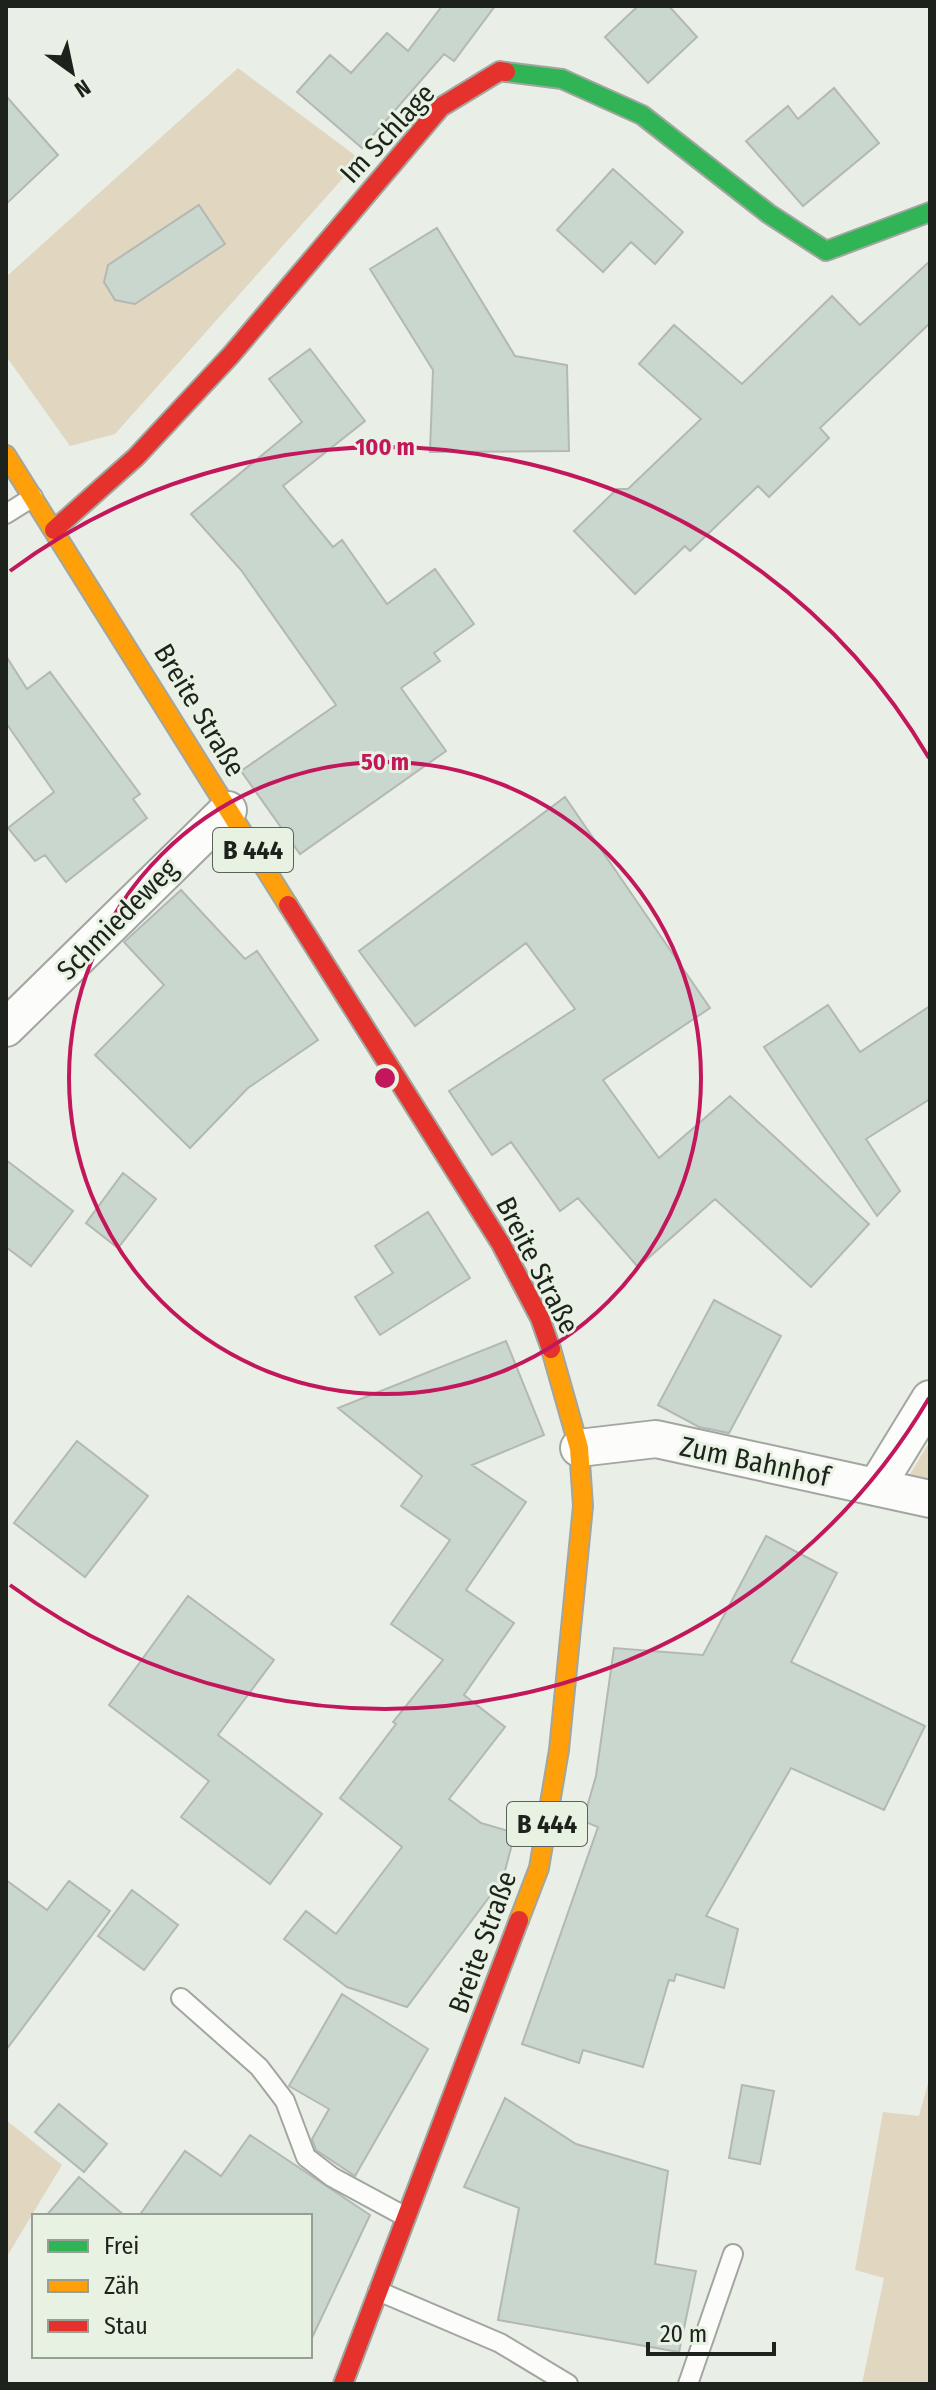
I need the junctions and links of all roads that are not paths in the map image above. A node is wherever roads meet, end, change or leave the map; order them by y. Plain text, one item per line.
1 (930, 212) edge
2 (6, 455) edge
3 (33, 497) junction
4 (6, 514) edge
5 (54, 530) junction
6 (228, 810) junction
7 (6, 1028) edge
8 (930, 1399) edge
9 (579, 1448) junction
10 (876, 1487) junction
11 (930, 1499) edge
12 (181, 1998) dead end
13 (406, 2217) junction
14 (733, 2254) dead end
15 (378, 2291) junction
16 (343, 2384) edge
17 (568, 2384) edge
18 (688, 2384) edge

1 - 5 main road, Im Schlage
2 - 3 main road, Breite Straße / B 444
3 - 4 lane
3 - 5 main road, Breite Straße / B 444
5 - 6 main road, Breite Straße / B 444
6 - 7 street, Schmiedeweg
6 - 9 main road, Breite Straße / B 444
8 - 10 street
9 - 10 street, Zum Bahnhof
9 - 13 main road, Breite Straße / B 444
10 - 11 street, Zum Bahnhof
12 - 13 lane
13 - 15 main road, Breite Straße / B 444
14 - 18 lane
15 - 16 main road, Breite Straße / B 444
15 - 17 lane

